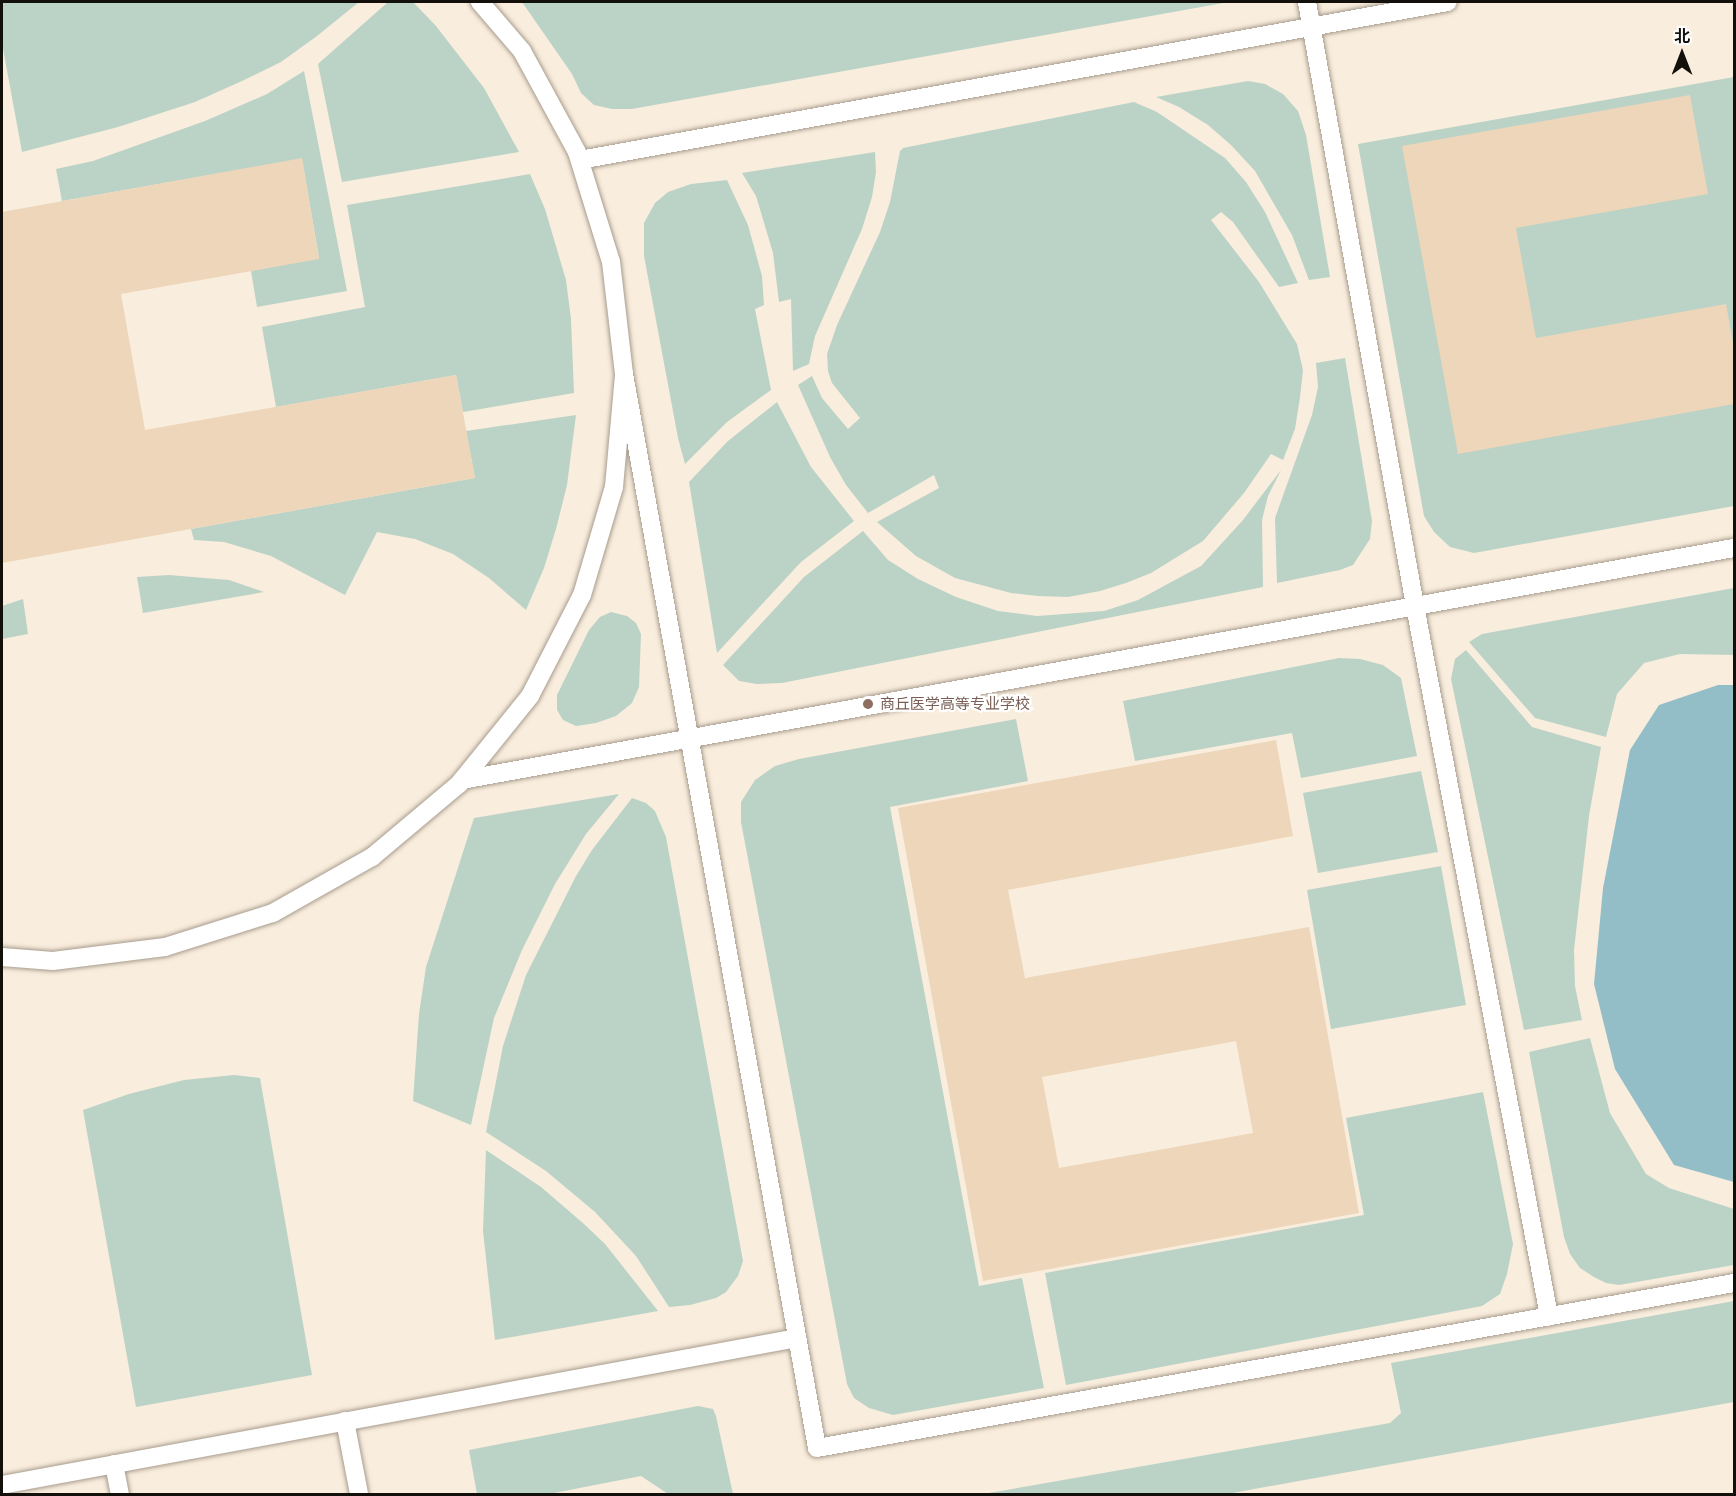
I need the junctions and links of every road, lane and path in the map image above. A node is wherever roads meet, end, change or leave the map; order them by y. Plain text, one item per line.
1 (480, 2) edge
2 (1307, 2) edge
3 (1448, 2) edge
4 (1311, 26) junction
5 (580, 160) junction
6 (624, 374) junction
7 (1734, 548) edge
8 (1415, 606) junction
9 (690, 739) junction
10 (462, 780) junction
11 (2, 957) edge
12 (1734, 1283) edge
13 (1550, 1316) junction
14 (797, 1338) junction
15 (345, 1421) junction
16 (114, 1464) junction
17 (2, 1485) edge
18 (120, 1494) edge
19 (359, 1494) edge

1 - 5 lane
2 - 4 lane
3 - 4 lane
4 - 5 lane
4 - 8 lane
5 - 6 lane
6 - 9 lane
6 - 10 lane
7 - 8 lane
8 - 9 lane
8 - 13 lane
9 - 10 lane
9 - 14 lane
10 - 11 lane
12 - 13 lane
13 - 14 lane
14 - 15 lane
15 - 16 lane
15 - 19 lane
16 - 17 lane
16 - 18 lane

